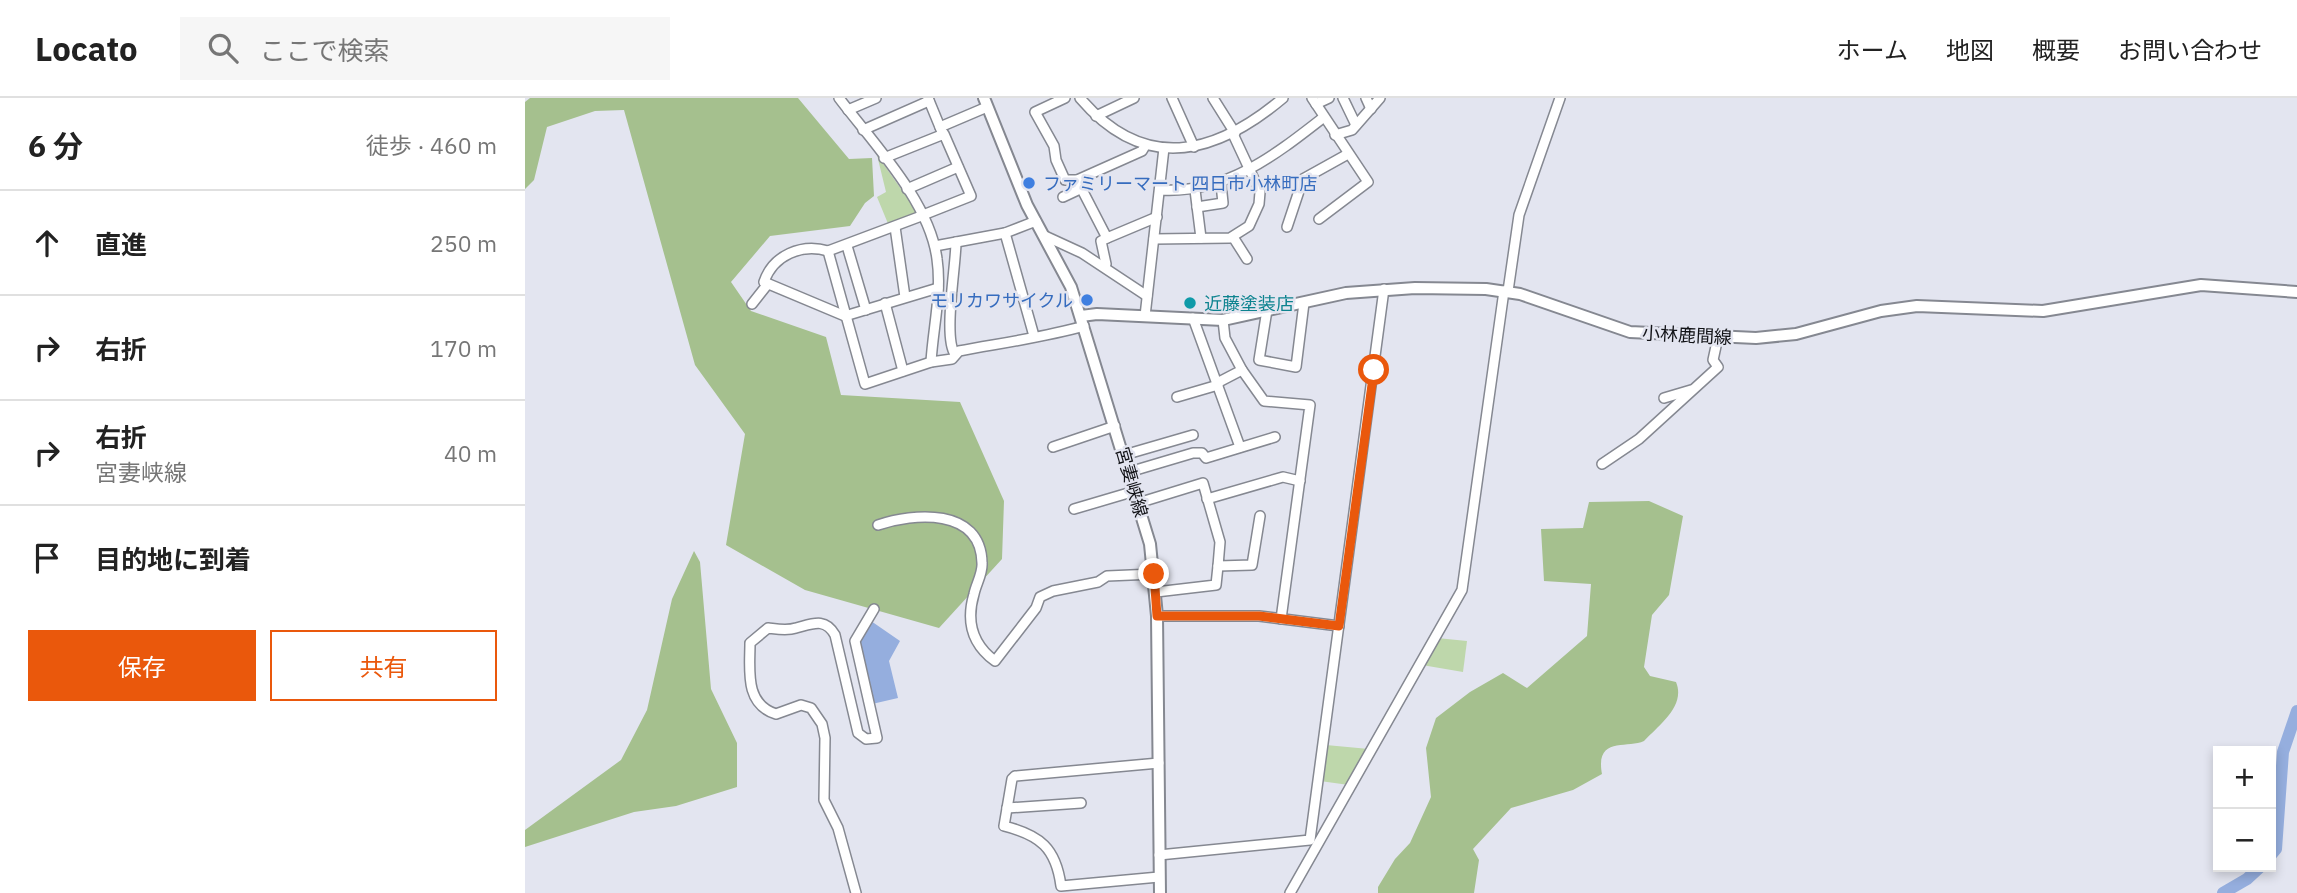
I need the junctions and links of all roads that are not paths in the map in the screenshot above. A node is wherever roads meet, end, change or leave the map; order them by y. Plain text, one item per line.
1 (839, 98) edge
2 (876, 98) edge
3 (1065, 98) edge
4 (1080, 98) edge
5 (1134, 98) edge
6 (1172, 98) edge
7 (1213, 98) edge
8 (1263, 98) edge
9 (1283, 98) edge
10 (1329, 98) edge
11 (1343, 98) edge
12 (1366, 98) edge
13 (1380, 98) edge
14 (1560, 98) edge
15 (929, 100) edge
16 (1314, 101) edge
17 (985, 103) edge
18 (1271, 108) junction
19 (1371, 109) junction
20 (848, 110) junction
21 (1096, 116) junction
22 (1324, 117) junction
23 (1356, 125) junction
24 (863, 130) junction
25 (941, 130) junction
26 (1234, 133) junction
27 (1335, 135) junction
28 (1145, 146) junction
29 (1194, 147) junction
30 (1164, 148) junction
31 (1348, 154) junction
32 (884, 158) junction
33 (958, 167) junction
34 (1251, 170) junction
35 (1221, 184) junction
36 (1079, 185) junction
37 (907, 189) junction
38 (1160, 190) junction
39 (1195, 190) junction
40 (1063, 197) dead end
41 (1197, 207) junction
42 (923, 215) junction
43 (1157, 217) junction
44 (1319, 219) dead end
45 (1036, 221) junction
46 (895, 227) junction
47 (1287, 227) dead end
48 (1005, 233) junction
49 (1045, 236) junction
50 (1233, 237) junction
51 (1107, 238) junction
52 (1201, 238) junction
53 (1154, 239) junction
54 (956, 242) junction
55 (847, 246) junction
56 (935, 246) junction
57 (828, 251) junction
58 (1247, 259) dead end
59 (1106, 264) dead end
60 (767, 285) junction
61 (938, 288) junction
62 (1384, 289) junction
63 (1506, 291) junction
64 (2297, 292) edge
65 (1147, 296) junction
66 (905, 297) junction
67 (885, 303) junction
68 (1304, 303) junction
69 (752, 304) dead end
70 (866, 310) junction
71 (1266, 310) junction
72 (845, 316) junction
73 (1145, 316) junction
74 (1193, 318) junction
75 (1223, 320) junction
76 (1083, 321) junction
77 (1034, 336) junction
78 (1718, 337) junction
79 (955, 354) junction
80 (931, 362) junction
81 (1242, 370) junction
82 (903, 371) junction
83 (1218, 384) junction
84 (1693, 390) junction
85 (1177, 397) dead end
86 (1664, 398) dead end
87 (1115, 426) junction
88 (1193, 435) dead end
89 (1275, 437) dead end
90 (1053, 447) dead end
91 (1240, 447) junction
92 (1124, 455) junction
93 (1602, 464) dead end
94 (1129, 472) junction
95 (1300, 481) junction
96 (1137, 497) junction
97 (1207, 499) junction
98 (1074, 509) dead end
99 (1259, 516) dead end
100 (878, 525) dead end
101 (1218, 566) junction
102 (1154, 574) junction
103 (1156, 592) junction
104 (874, 609) dead end
105 (1157, 616) junction
106 (1281, 619) junction
107 (1339, 626) junction
108 (1159, 763) junction
109 (1081, 803) dead end
110 (1007, 808) junction
111 (1321, 839) junction
112 (1310, 840) junction
113 (1159, 855) junction
114 (1160, 877) junction
115 (856, 893) edge
116 (1160, 893) edge
117 (1290, 893) edge

1 - 20 street
2 - 20 street
3 - 36 street
4 - 21 street
5 - 21 street
6 - 29 street
7 - 26 street
8 - 18 street
9 - 18 street
10 - 16 street
11 - 23 street
12 - 19 street
13 - 19 street
14 - 63 street
15 - 24 street
15 - 25 street
16 - 22 street
17 - 25 street
17 - 45 main road, 宮妻峡線
18 - 26 street
19 - 23 street
20 - 24 street
21 - 28 street
22 - 27 street
22 - 34 street
23 - 27 street
24 - 32 street
25 - 32 street
25 - 33 street
26 - 29 street
26 - 34 street
27 - 31 street
28 - 30 street
28 - 36 street
29 - 30 street
30 - 38 street
31 - 44 street
31 - 47 street
32 - 37 street
33 - 37 street
33 - 42 street
34 - 35 street
34 - 50 street
35 - 39 street
35 - 41 street
36 - 40 street
36 - 51 street
37 - 42 street
38 - 39 street
38 - 43 street
39 - 41 street
41 - 52 street
42 - 46 street
42 - 56 street
43 - 51 street
43 - 53 street
45 - 48 street
45 - 49 main road, 宮妻峡線
46 - 55 street
46 - 66 street
48 - 54 street
48 - 77 street
49 - 65 street
49 - 76 main road, 宮妻峡線
50 - 52 street
50 - 58 street
51 - 59 street
52 - 53 street
53 - 65 street
54 - 56 street
54 - 79 street
55 - 57 street
55 - 70 street
56 - 61 street
57 - 60 street
57 - 72 street
60 - 69 street
60 - 72 street
61 - 66 street
61 - 80 street
62 - 63 main road, 小林鹿間線
62 - 68 main road, 小林鹿間線
62 - 107 street
63 - 78 main road, 小林鹿間線
63 - 111 street
64 - 78 main road, 小林鹿間線
65 - 73 street
66 - 67 street
67 - 70 street
67 - 82 street
68 - 71 main road, 小林鹿間線
68 - 71 street
70 - 72 street
71 - 75 main road, 小林鹿間線
72 - 82 street
73 - 74 main road, 小林鹿間線
73 - 76 main road, 小林鹿間線
74 - 75 main road, 小林鹿間線
74 - 83 street
75 - 81 street
76 - 77 street
76 - 87 main road, 宮妻峡線
77 - 79 street
78 - 84 street
79 - 80 street
80 - 82 street
81 - 83 street
81 - 95 street
83 - 85 street
83 - 91 street
84 - 86 street
84 - 93 street
87 - 90 street
87 - 92 main road, 宮妻峡線
88 - 92 street
89 - 91 street
91 - 94 street
92 - 94 main road, 宮妻峡線
94 - 96 main road, 宮妻峡線
95 - 97 street
95 - 106 street
96 - 97 street
96 - 98 street
96 - 102 main road, 宮妻峡線
97 - 101 street
99 - 101 street
100 - 102 street
101 - 103 street
102 - 103 main road, 宮妻峡線
103 - 105 main road, 宮妻峡線
104 - 115 street
105 - 106 street
105 - 108 main road, 宮妻峡線
106 - 107 street
107 - 112 street
108 - 110 street
108 - 113 main road, 宮妻峡線
109 - 110 street
110 - 114 street
111 - 112 street
111 - 117 street
112 - 113 street
113 - 114 main road, 宮妻峡線
114 - 116 main road, 宮妻峡線

